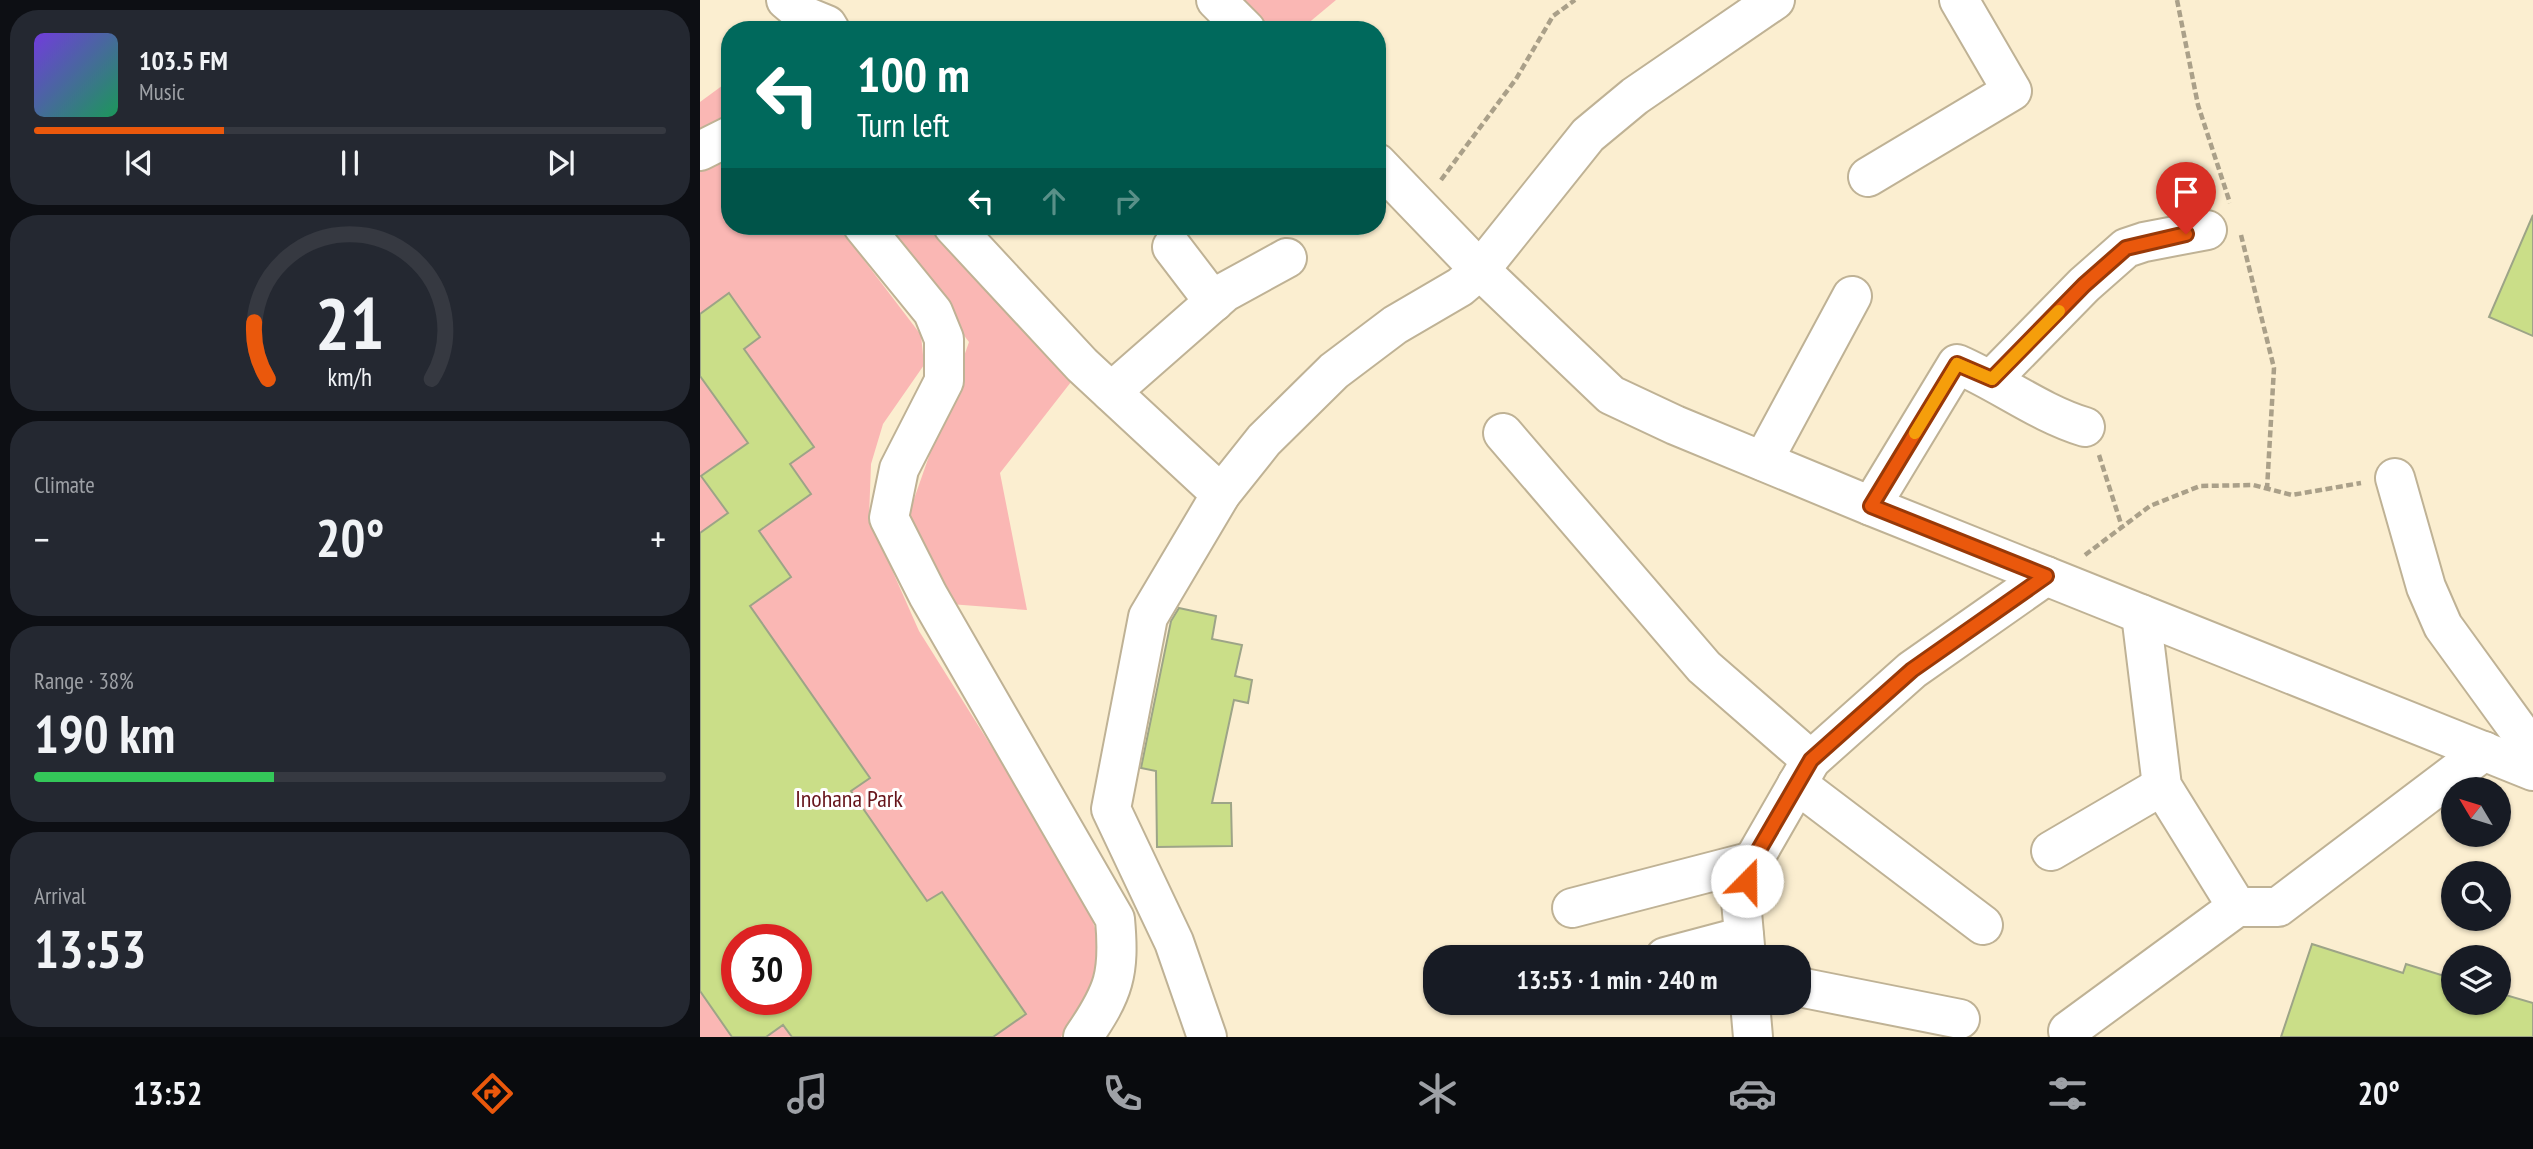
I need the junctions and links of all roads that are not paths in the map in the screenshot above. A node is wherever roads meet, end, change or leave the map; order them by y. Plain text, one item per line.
1 (786, 0) edge
2 (1216, 0) edge
3 (1775, 0) edge
4 (1959, 0) edge
5 (817, 21) edge
6 (1237, 21) edge
7 (721, 140) edge
8 (700, 151) edge
9 (1386, 172) edge
10 (1868, 177) dead end
11 (2207, 230) dead end
12 (870, 235) edge
13 (962, 235) edge
14 (1172, 247) dead end
15 (1287, 258) dead end
16 (1480, 270) junction
17 (1852, 296) dead end
18 (1214, 302) junction
19 (1992, 379) junction
20 (1111, 393) junction
21 (2085, 427) road end
22 (1503, 433) dead end
23 (1763, 461) junction
24 (2395, 478) road end
25 (1221, 494) junction
26 (1871, 506) junction
27 (2049, 578) junction
28 (2141, 614) junction
29 (2533, 750) edge
30 (2484, 751) junction
31 (2533, 771) edge
32 (1804, 772) junction
33 (2162, 786) junction
34 (2051, 851) dead end
35 (1753, 860) junction
36 (2237, 907) junction
37 (1572, 908) dead end
38 (1983, 925) dead end
39 (1745, 945) edge
40 (1811, 989) edge
41 (1751, 1015) edge
42 (1960, 1019) dead end
43 (2068, 1031) dead end
44 (1083, 1037) edge
45 (1207, 1037) edge
46 (1753, 1037) edge

1 - 5 street
2 - 6 street
3 - 16 street
4 - 10 street
7 - 8 street
9 - 16 street
11 - 19 street
12 - 44 street
13 - 20 street
14 - 18 street
15 - 18 street
16 - 23 street
16 - 25 street
17 - 23 street
18 - 20 street
19 - 21 street
19 - 26 street
20 - 25 street
22 - 32 street
23 - 26 street
24 - 29 street
25 - 45 street
26 - 27 street
27 - 28 street
27 - 32 street
28 - 30 street
28 - 33 street
30 - 31 street
30 - 36 street
32 - 35 street
32 - 38 street
33 - 34 street
33 - 36 street
35 - 37 street
35 - 39 street
36 - 43 street
40 - 42 street
41 - 46 street

